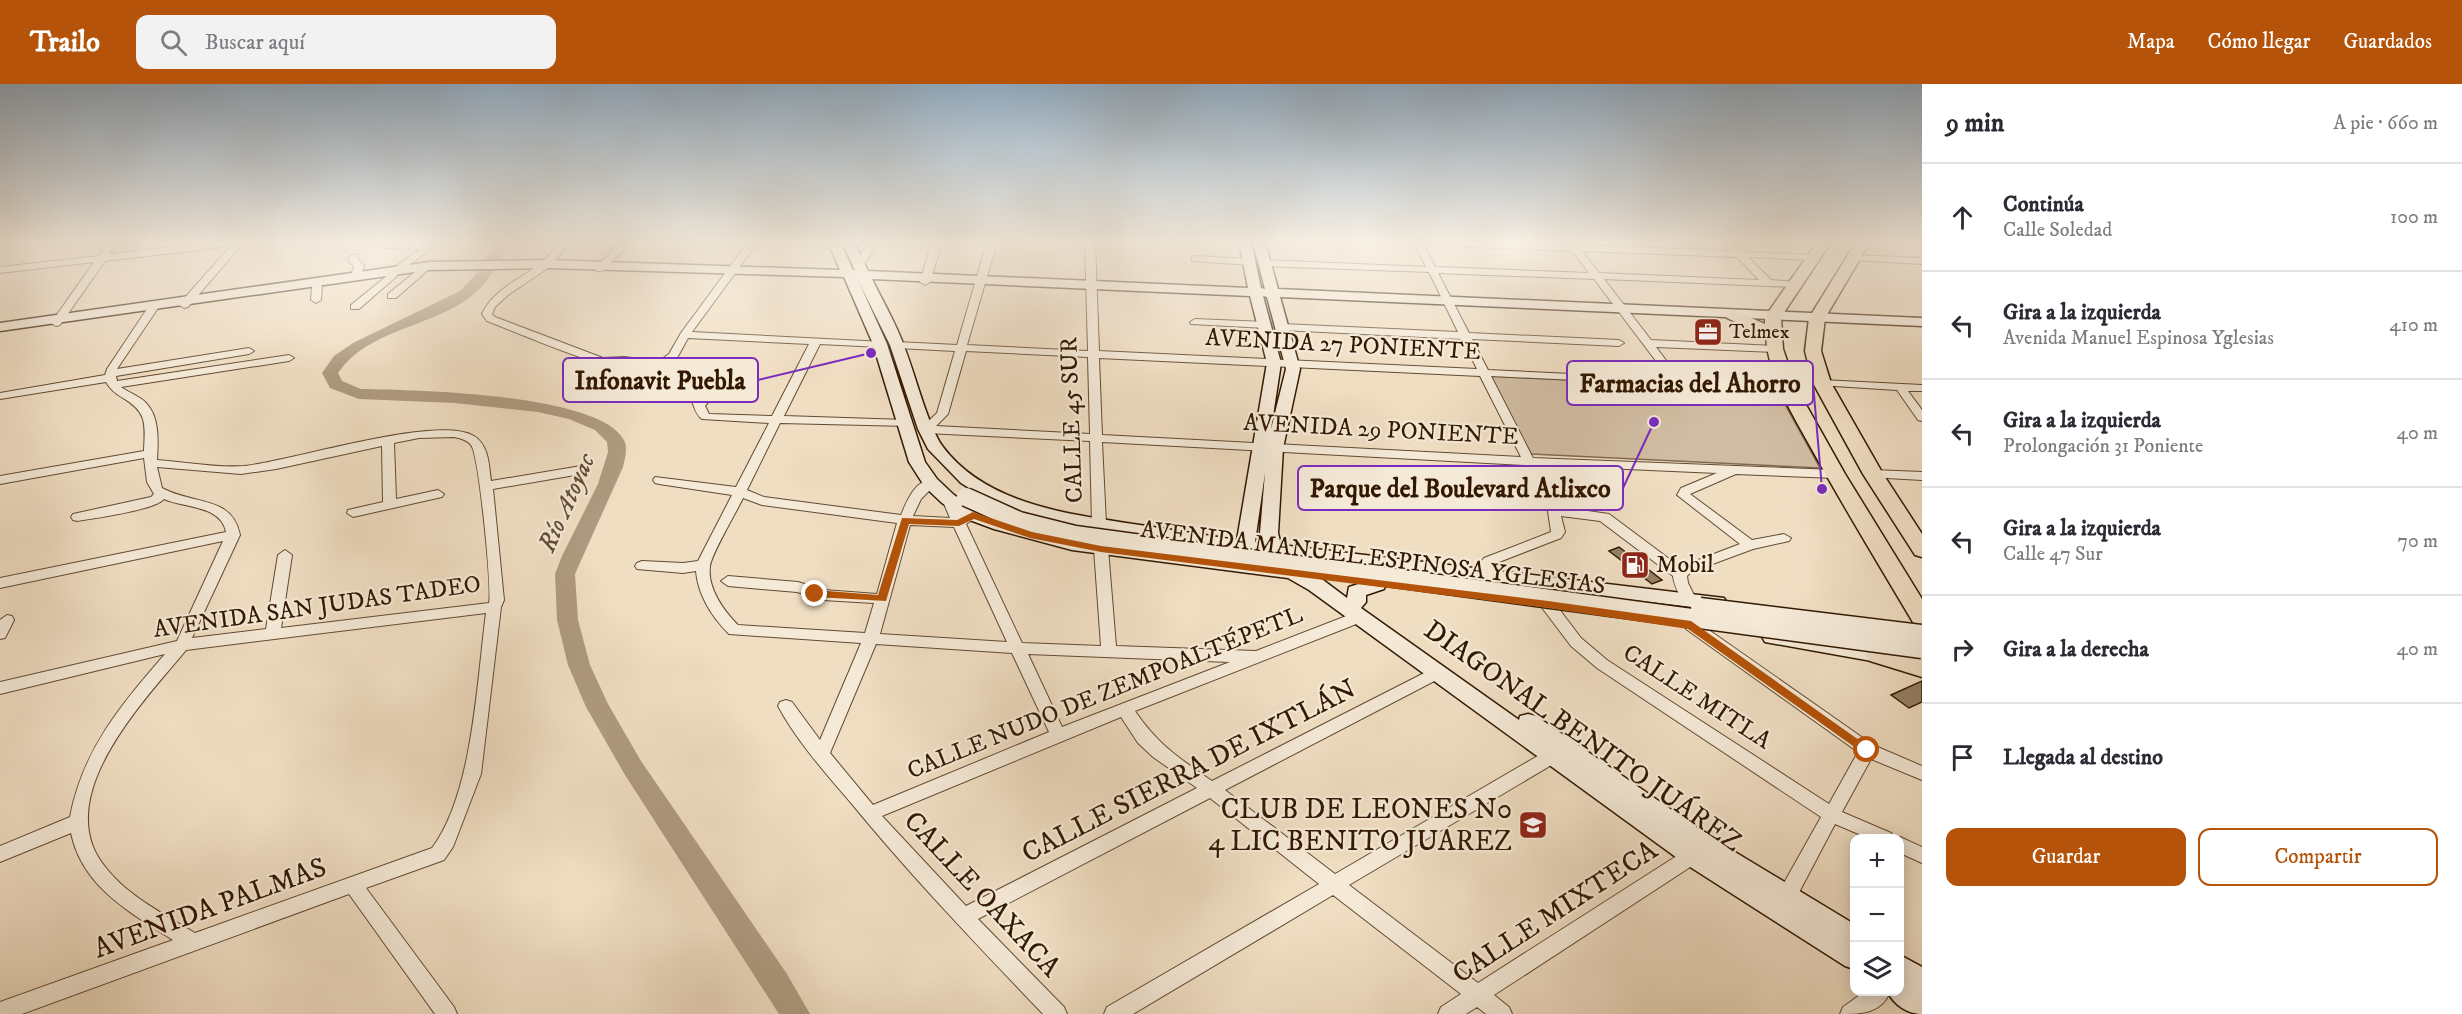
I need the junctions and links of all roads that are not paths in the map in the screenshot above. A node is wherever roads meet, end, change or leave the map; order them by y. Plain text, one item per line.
1 (82, 285) edge
2 (201, 285) edge
3 (296, 285) edge
4 (320, 285) edge
5 (380, 285) edge
6 (405, 285) edge
7 (517, 285) edge
8 (722, 285) edge
9 (860, 285) edge
10 (863, 285) edge
11 (979, 285) edge
12 (1054, 285) edge
13 (1254, 285) edge
14 (1269, 285) edge
15 (1439, 285) edge
16 (1604, 285) edge
17 (1792, 285) edge
18 (1836, 285) edge
19 (317, 286) junction
20 (1089, 287) junction
21 (1255, 293) junction
22 (1271, 293) junction
23 (392, 296) dead end
24 (316, 300) dead end
25 (185, 303) junction
26 (1448, 303) junction
27 (154, 307) junction
28 (355, 307) dead end
29 (1623, 310) junction
30 (1733, 315) joint
31 (1816, 318) junction
32 (58, 321) junction
33 (1195, 322) dead end
34 (1922, 322) edge
35 (1266, 325) junction
36 (1282, 327) junction
37 (0, 329) edge
38 (1774, 333) junction
39 (685, 334) junction
40 (1465, 336) junction
41 (816, 341) junction
42 (1648, 343) junction
43 (880, 344) junction
44 (1619, 344) dead end
45 (897, 345) junction
46 (961, 347) junction
47 (249, 351) dead end
48 (1092, 354) junction
49 (290, 358) dead end
50 (599, 360) junction
51 (1274, 363) junction
52 (1663, 363) dead end
53 (662, 364) junction
54 (1292, 364) junction
55 (1483, 373) junction
56 (111, 379) junction
57 (1821, 383) junction
58 (1787, 387) junction
59 (1900, 387) junction
60 (1922, 388) edge
61 (0, 396) edge
62 (700, 404) junction
63 (1922, 418) edge
64 (778, 419) junction
65 (906, 424) junction
66 (926, 429) junction
67 (1096, 436) junction
68 (388, 440) junction
69 (1267, 447) junction
70 (936, 449) junction
71 (152, 458) junction
72 (1527, 461) junction
73 (1736, 469) junction
74 (581, 470) dead end
75 (1835, 474) junction
76 (1873, 474) junction
77 (1922, 476) edge
78 (0, 480) edge
79 (659, 480) dead end
80 (931, 483) junction
81 (486, 486) junction
82 (740, 492) junction
83 (162, 493) junction
84 (438, 494) dead end
85 (962, 496) junction
86 (390, 505) junction
87 (1554, 511) junction
88 (353, 513) dead end
89 (78, 517) dead end
90 (966, 519) junction
91 (905, 520) junction
92 (1099, 524) junction
93 (1269, 533) junction
94 (233, 535) junction
95 (1784, 538) dead end
96 (1750, 545) junction
97 (1245, 547) junction
98 (1101, 549) junction
99 (1922, 549) edge
100 (1273, 552) junction
101 (285, 555) dead end
102 (703, 565) junction
103 (642, 566) dead end
104 (1309, 570) junction
105 (1680, 574) junction
106 (1488, 576) junction
107 (728, 581) dead end
108 (0, 583) edge
109 (1377, 584) junction
110 (882, 599) junction
111 (1689, 599) junction
112 (495, 604) junction
113 (1548, 605) junction
114 (1748, 606) junction
115 (1358, 609) junction
116 (1922, 618) edge
117 (7, 620) dead end
118 (1691, 625) junction
119 (1922, 625) edge
120 (273, 633) junction
121 (0, 634) edge
122 (1922, 634) edge
123 (1762, 636) junction
124 (871, 638) junction
125 (182, 645) junction
126 (1018, 648) junction
127 (1922, 649) edge
128 (1109, 650) junction
129 (1878, 656) junction
130 (1256, 657) junction
131 (1922, 662) edge
132 (1922, 668) edge
133 (1439, 672) junction
134 (0, 688) edge
135 (786, 706) dead end
136 (1125, 710) junction
137 (1058, 735) junction
138 (1867, 750) junction
139 (1554, 755) junction
140 (821, 756) junction
141 (1922, 773) edge
142 (1212, 790) junction
143 (869, 814) junction
144 (1832, 815) junction
145 (78, 822) junction
146 (1876, 834) edge
147 (1904, 847) edge
148 (0, 854) edge
149 (1922, 855) edge
150 (1692, 856) junction
151 (354, 885) junction
152 (1334, 885) junction
153 (1787, 896) junction
154 (963, 917) junction
155 (1850, 935) edge
156 (194, 943) junction
157 (1850, 955) edge
158 (1904, 969) edge
159 (1922, 982) edge
160 (1904, 993) edge
161 (1476, 996) junction
162 (1875, 996) edge
163 (1922, 1006) edge
164 (0, 1011) edge
165 (447, 1014) edge
166 (1057, 1014) edge
167 (1114, 1014) edge
168 (1448, 1014) edge
169 (1502, 1014) edge
170 (1850, 1014) edge

1 - 32 street
2 - 25 street
3 - 25 main road
4 - 19 main road
5 - 28 street
6 - 23 street
7 - 50 street
8 - 39 street
9 - 43 main road
10 - 45 main road, AVENIDA MANUEL ESPINOSA YGLESIAS
11 - 46 street
12 - 20 main road
13 - 21 main road
14 - 22 main road
15 - 26 street
16 - 29 street
17 - 38 main road
18 - 31 main road
19 - 24 street
19 - 25 main road
20 - 21 main road
20 - 48 street, CALLE 45 SUR
21 - 22 main road
21 - 35 main road
22 - 26 main road
22 - 36 main road
25 - 27 main road
26 - 29 main road
26 - 40 street
27 - 32 main road
27 - 56 street
29 - 30 main road
29 - 42 street
30 - 38 main road
31 - 34 main road
31 - 38 main road
31 - 57 main road
32 - 37 main road
33 - 35 street
35 - 51 main road
36 - 40 street
36 - 54 main road
38 - 42 street
38 - 58 main road
39 - 41 street
39 - 53 street
40 - 44 street
40 - 55 street
41 - 43 street
41 - 64 street
42 - 52 street
43 - 65 main road
45 - 46 street, AVENIDA 27 PONIENTE
45 - 66 main road, AVENIDA MANUEL ESPINOSA YGLESIAS
46 - 48 street, AVENIDA 27 PONIENTE
46 - 66 street
47 - 56 street
48 - 51 street, AVENIDA 27 PONIENTE
48 - 67 street, CALLE 45 SUR
49 - 56 street
50 - 53 street
50 - 62 street
51 - 54 street, AVENIDA 27 PONIENTE
51 - 69 main road
53 - 62 street
54 - 55 street, AVENIDA 27 PONIENTE
54 - 69 main road
55 - 58 street, AVENIDA 27 PONIENTE
55 - 72 street
56 - 61 street
56 - 71 street
57 - 59 street
57 - 76 main road
58 - 75 main road
59 - 60 street
59 - 63 street
62 - 64 street
64 - 65 street
64 - 82 street
65 - 80 main road, AVENIDA MANUEL ESPINOSA YGLESIAS
65 - 85 main road
66 - 67 street, AVENIDA 29 PONIENTE
66 - 70 main road, AVENIDA MANUEL ESPINOSA YGLESIAS
67 - 69 street, AVENIDA 29 PONIENTE
67 - 92 street, CALLE 45 SUR
68 - 71 street
68 - 81 street
68 - 86 street
69 - 72 street, AVENIDA 29 PONIENTE
69 - 93 main road
69 - 97 main road
70 - 85 main road
70 - 92 main road, AVENIDA MANUEL ESPINOSA YGLESIAS
71 - 78 street
71 - 83 street
72 - 73 street, AVENIDA 29 PONIENTE
72 - 87 street
73 - 75 street, AVENIDA 29 PONIENTE
73 - 96 street
74 - 81 street
75 - 116 main road
76 - 77 street
76 - 99 main road
79 - 82 street
80 - 85 main road, AVENIDA MANUEL ESPINOSA YGLESIAS
80 - 91 street
81 - 112 street
82 - 91 street
82 - 102 street
83 - 89 street
83 - 94 street
84 - 86 street
85 - 90 main road, AVENIDA MANUEL ESPINOSA YGLESIAS
85 - 122 main road, bridge
85 - 127 main road, bridge
86 - 88 street
87 - 105 street
87 - 106 street
90 - 91 street
90 - 98 main road, AVENIDA MANUEL ESPINOSA YGLESIAS
90 - 126 street
91 - 110 street
92 - 97 main road, AVENIDA MANUEL ESPINOSA YGLESIAS
93 - 100 main road
93 - 104 main road
94 - 108 street
94 - 125 street
95 - 96 street
96 - 105 street
97 - 100 main road, AVENIDA MANUEL ESPINOSA YGLESIAS
97 - 104 main road, DIAGONAL BENITO JUÁREZ
98 - 104 main road, AVENIDA MANUEL ESPINOSA YGLESIAS
98 - 128 street
100 - 104 main road, AVENIDA MANUEL ESPINOSA YGLESIAS
101 - 120 street
102 - 103 street
102 - 124 street
104 - 106 main road, AVENIDA MANUEL ESPINOSA YGLESIAS
104 - 109 main road, AVENIDA MANUEL ESPINOSA YGLESIAS
104 - 115 main road, DIAGONAL BENITO JUÁREZ
105 - 111 street
106 - 111 main road, AVENIDA MANUEL ESPINOSA YGLESIAS
107 - 110 street
109 - 113 main road, AVENIDA MANUEL ESPINOSA YGLESIAS
109 - 115 main road
110 - 124 street
111 - 114 main road, AVENIDA MANUEL ESPINOSA YGLESIAS
112 - 120 street, AVENIDA SAN JUDAS TADEO
112 - 151 street, AVENIDA PALMAS
113 - 118 main road, AVENIDA MANUEL ESPINOSA YGLESIAS
113 - 144 street, CALLE MITLA
114 - 119 main road, AVENIDA MANUEL ESPINOSA YGLESIAS
114 - 123 main road
115 - 130 street, CALLE NUDO DE ZEMPOALTÉPETL
115 - 133 main road, DIAGONAL BENITO JUÁREZ
115 - 153 main road, DIAGONAL BENITO JUÁREZ
117 - 121 street
118 - 123 main road, AVENIDA MANUEL ESPINOSA YGLESIAS
118 - 138 street
120 - 125 street, AVENIDA SAN JUDAS TADEO
123 - 129 main road, AVENIDA MANUEL ESPINOSA YGLESIAS
124 - 126 street
124 - 140 street
125 - 134 street, AVENIDA SAN JUDAS TADEO
125 - 145 street
126 - 128 street
126 - 137 street
128 - 130 street
129 - 131 main road, AVENIDA MANUEL ESPINOSA YGLESIAS
129 - 132 main road
130 - 136 street, CALLE NUDO DE ZEMPOALTÉPETL
133 - 139 main road, DIAGONAL BENITO JUÁREZ
133 - 142 street, CALLE SIERRA DE IXTLÁN
135 - 140 street, CALLE OAXACA
136 - 137 street, CALLE NUDO DE ZEMPOALTÉPETL
136 - 142 street
137 - 143 street, CALLE NUDO DE ZEMPOALTÉPETL
138 - 141 street
138 - 144 street
139 - 150 main road, DIAGONAL BENITO JUÁREZ
139 - 152 street
140 - 143 street, CALLE OAXACA
142 - 152 street
142 - 154 street, CALLE SIERRA DE IXTLÁN
143 - 154 street, CALLE OAXACA
144 - 146 street, CALLE MITLA
144 - 153 street
145 - 148 street
145 - 156 street
147 - 149 street
150 - 157 main road, DIAGONAL BENITO JUÁREZ
150 - 161 street, CALLE MIXTECA
151 - 156 street, AVENIDA PALMAS
151 - 165 street
152 - 161 street
152 - 167 street
153 - 155 main road, DIAGONAL BENITO JUÁREZ
154 - 166 street, CALLE OAXACA
156 - 164 street, AVENIDA PALMAS
158 - 159 main road
160 - 163 main road
161 - 168 street, CALLE MIXTECA
161 - 169 street
162 - 170 street

